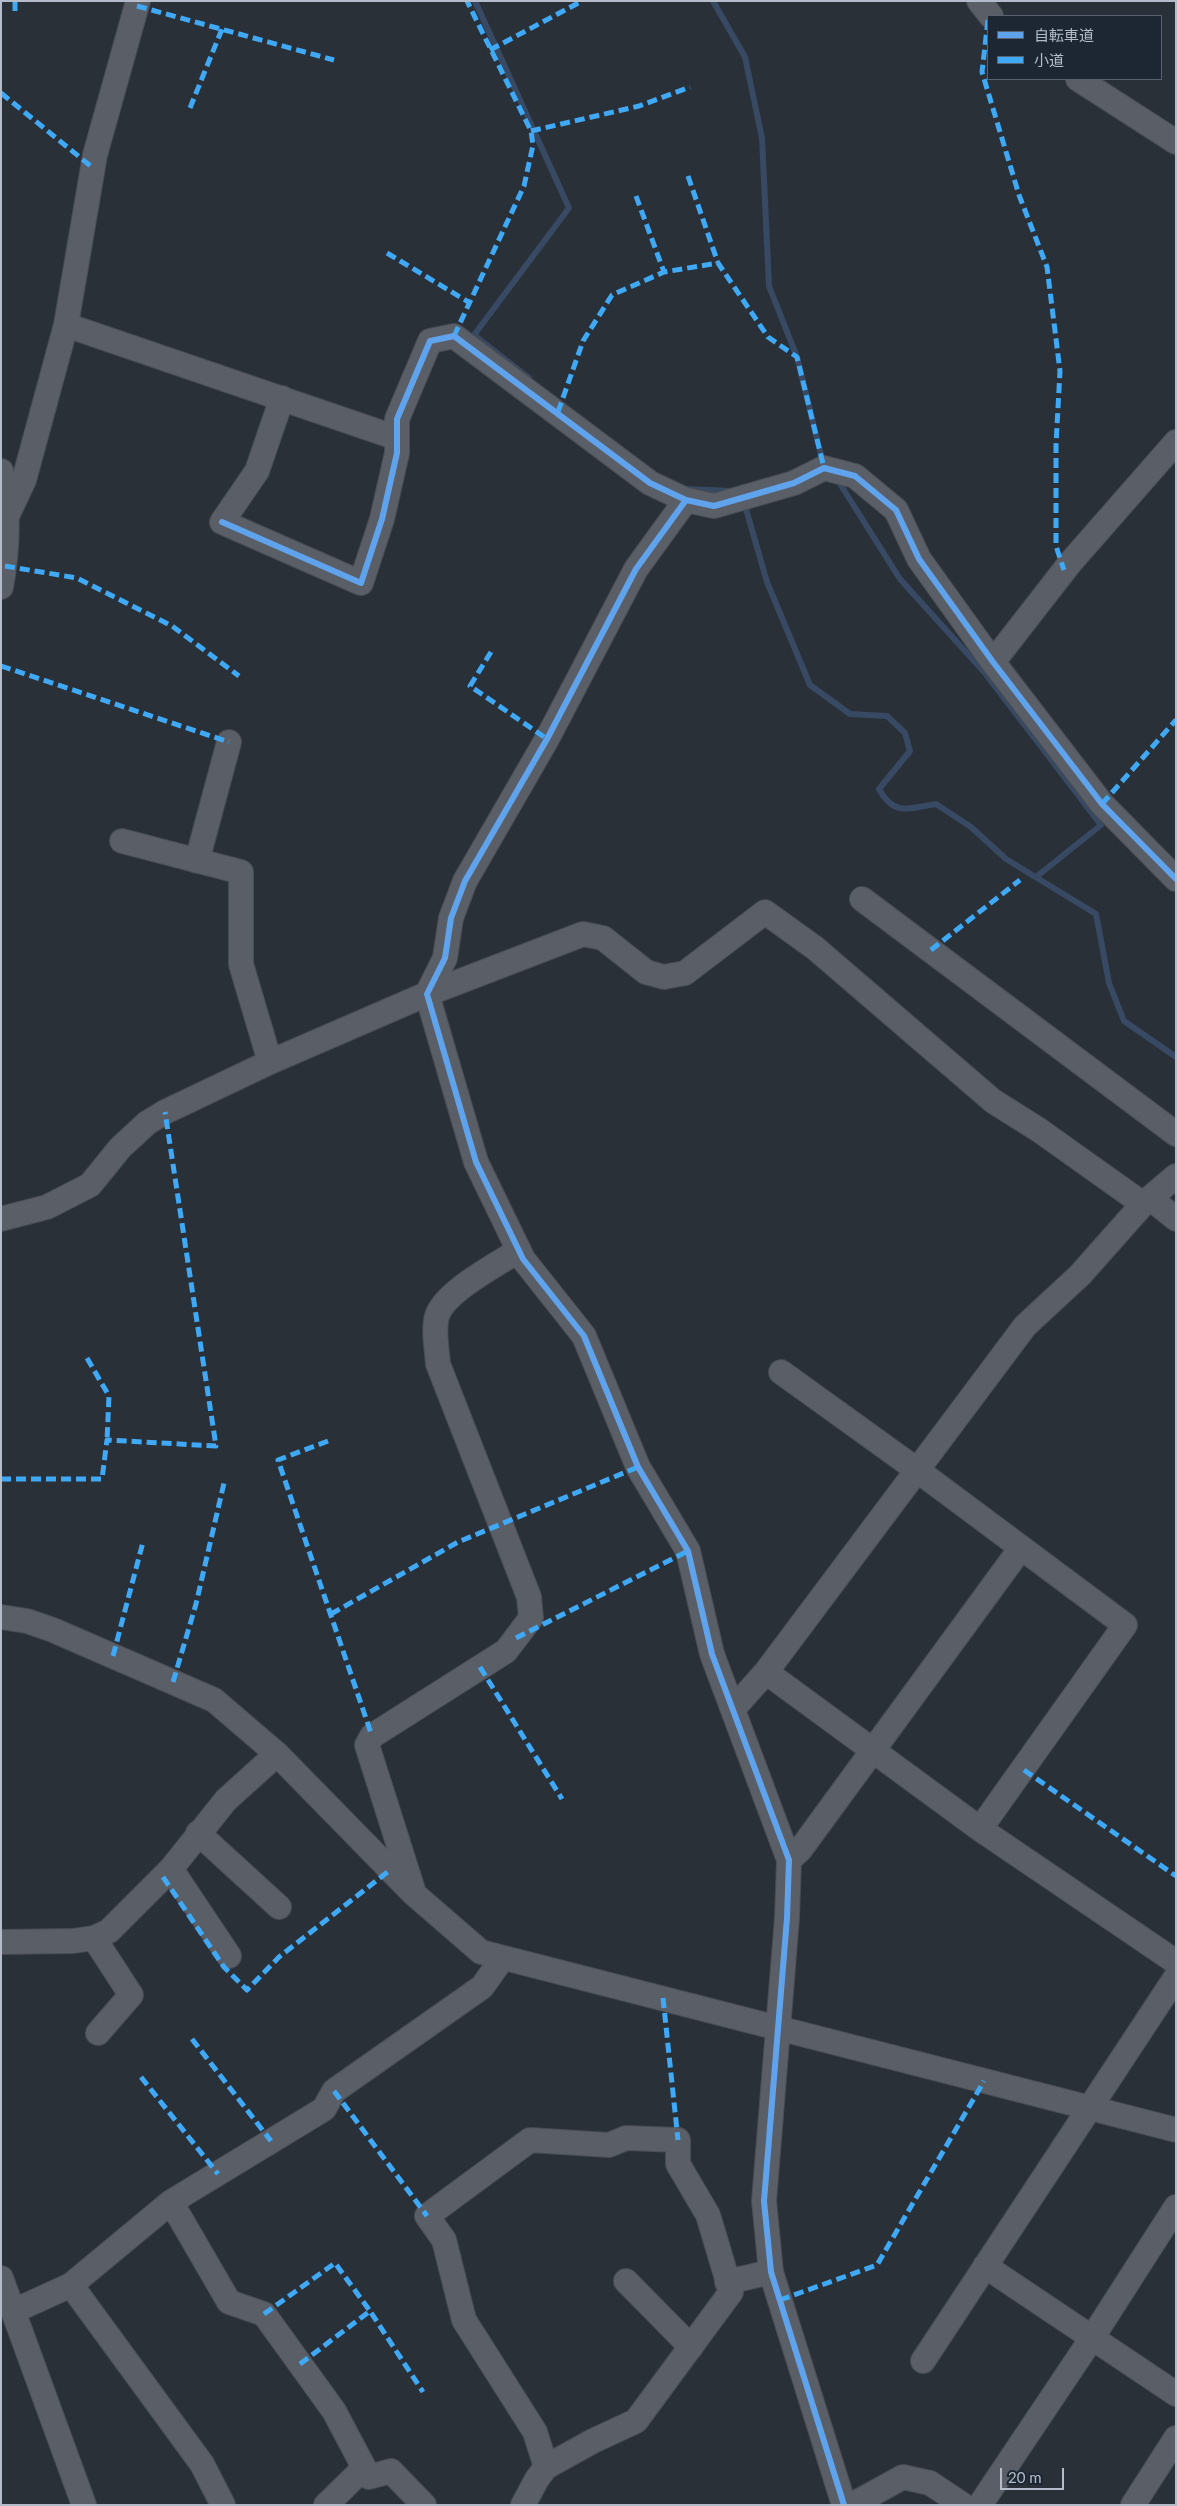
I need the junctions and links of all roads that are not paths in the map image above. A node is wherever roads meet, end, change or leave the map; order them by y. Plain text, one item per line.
1 (138, 1) edge
2 (1080, 80) edge
3 (1176, 142) edge
4 (66, 324) junction
5 (282, 398) junction
6 (397, 438) junction
7 (1176, 442) edge
8 (2, 481) edge
9 (686, 500) junction
10 (8, 514) junction
11 (1, 587) edge
12 (993, 662) junction
13 (229, 742) dead end
14 (122, 841) dead end
15 (197, 860) junction
16 (1176, 879) edge
17 (862, 899) dead end
18 (427, 994) junction
19 (270, 1062) junction
20 (1176, 1134) edge
21 (1176, 1176) edge
22 (1146, 1201) junction
23 (1, 1219) edge
24 (1176, 1219) edge
25 (518, 1250) junction
26 (781, 1372) dead end
27 (917, 1470) junction
28 (1021, 1548) junction
29 (1, 1617) edge
30 (766, 1672) junction
31 (733, 1709) junction
32 (873, 1751) junction
33 (277, 1754) junction
34 (980, 1830) junction
35 (198, 1833) junction
36 (789, 1860) junction
37 (170, 1869) junction
38 (414, 1894) junction
39 (279, 1907) dead end
40 (94, 1938) junction
41 (1, 1942) edge
42 (229, 1956) dead end
43 (502, 1959) junction
44 (1176, 1962) edge
45 (1176, 1977) edge
46 (778, 2028) junction
47 (98, 2033) dead end
48 (1091, 2108) junction
49 (1176, 2130) edge
50 (171, 2202) junction
51 (1176, 2207) edge
52 (985, 2266) junction
53 (771, 2272) junction
54 (1, 2278) edge
55 (626, 2281) dead end
56 (727, 2282) junction
57 (71, 2285) junction
58 (14, 2311) junction
59 (1092, 2338) junction
60 (691, 2347) junction
61 (923, 2361) dead end
62 (1176, 2394) edge
63 (1176, 2438) edge
64 (546, 2467) junction
65 (364, 2468) junction
66 (84, 2505) edge
67 (223, 2505) edge
68 (326, 2505) edge
69 (424, 2505) edge
70 (524, 2505) edge
71 (844, 2505) edge
72 (852, 2505) edge
73 (963, 2505) edge
74 (980, 2505) edge
75 (1133, 2505) edge

1 - 4 street
2 - 3 street
4 - 5 street
4 - 10 street
5 - 6 street
5 - 6 street
6 - 9 street
7 - 12 street
8 - 10 street
9 - 12 street
9 - 18 street
10 - 11 street
12 - 16 street
13 - 15 street
14 - 15 street
15 - 19 street
17 - 20 street
18 - 19 street
18 - 22 street
18 - 25 street
19 - 23 street
21 - 22 street
22 - 24 street
22 - 27 street
25 - 31 street
25 - 38 street
26 - 27 street
27 - 28 street
27 - 30 street
28 - 32 street
28 - 34 street
29 - 33 street
30 - 31 street
30 - 32 street
31 - 36 street
32 - 34 street
32 - 36 street
33 - 35 street
33 - 38 street
34 - 44 street
35 - 37 street
35 - 39 street
36 - 46 street
37 - 40 street
37 - 42 street
38 - 43 street
40 - 41 street
40 - 47 street
43 - 46 street
43 - 50 street
45 - 48 street
46 - 48 street
46 - 53 street
48 - 49 street
48 - 52 street
50 - 57 street
50 - 65 street
51 - 59 street
52 - 59 street
52 - 61 street
53 - 56 street
53 - 71 street
54 - 58 street
55 - 60 street
56 - 60 street
56 - 64 street
57 - 58 street
57 - 67 street
58 - 66 street
59 - 62 street
59 - 74 street
60 - 64 street
63 - 75 street
64 - 70 street
65 - 68 street
65 - 69 street
72 - 73 street

